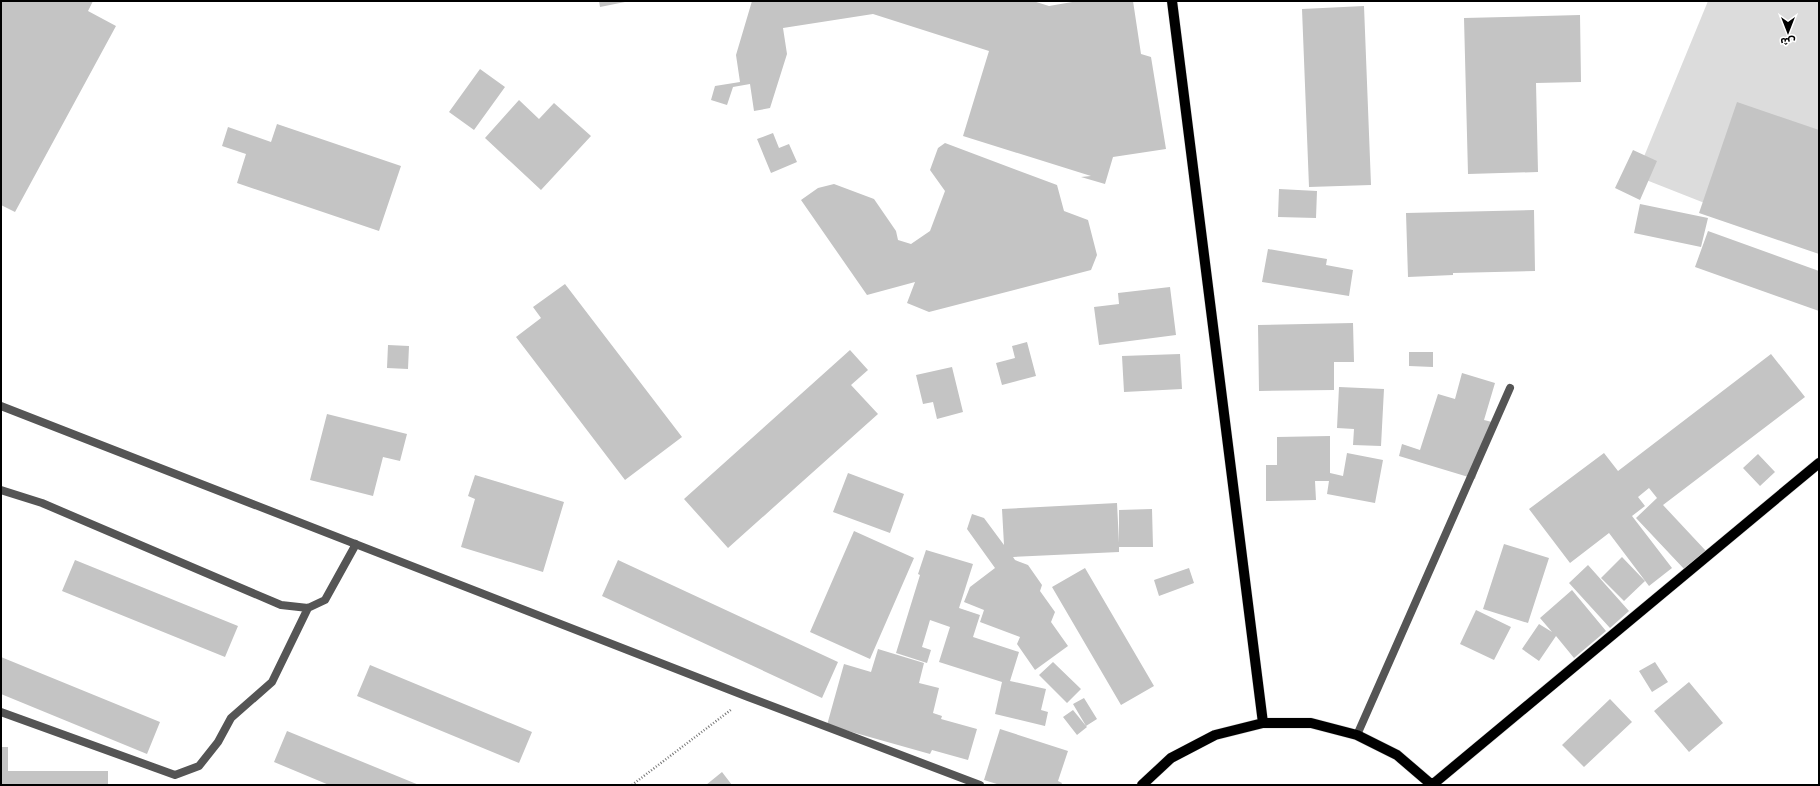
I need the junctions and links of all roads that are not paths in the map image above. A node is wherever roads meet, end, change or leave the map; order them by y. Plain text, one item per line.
1 (1172, 1) edge
2 (1510, 388) dead end
3 (1, 406) edge
4 (1819, 463) edge
5 (1, 490) edge
6 (356, 544) junction
7 (308, 608) junction
8 (1, 712) edge
9 (1263, 723) junction
10 (1357, 735) junction
11 (980, 785) edge
12 (1142, 785) edge
13 (1432, 785) edge

1 - 9 main road
2 - 10 street
3 - 6 street
4 - 13 main road
5 - 7 street
6 - 7 street
6 - 11 street
7 - 8 street
9 - 10 main road
9 - 12 main road
10 - 13 main road

